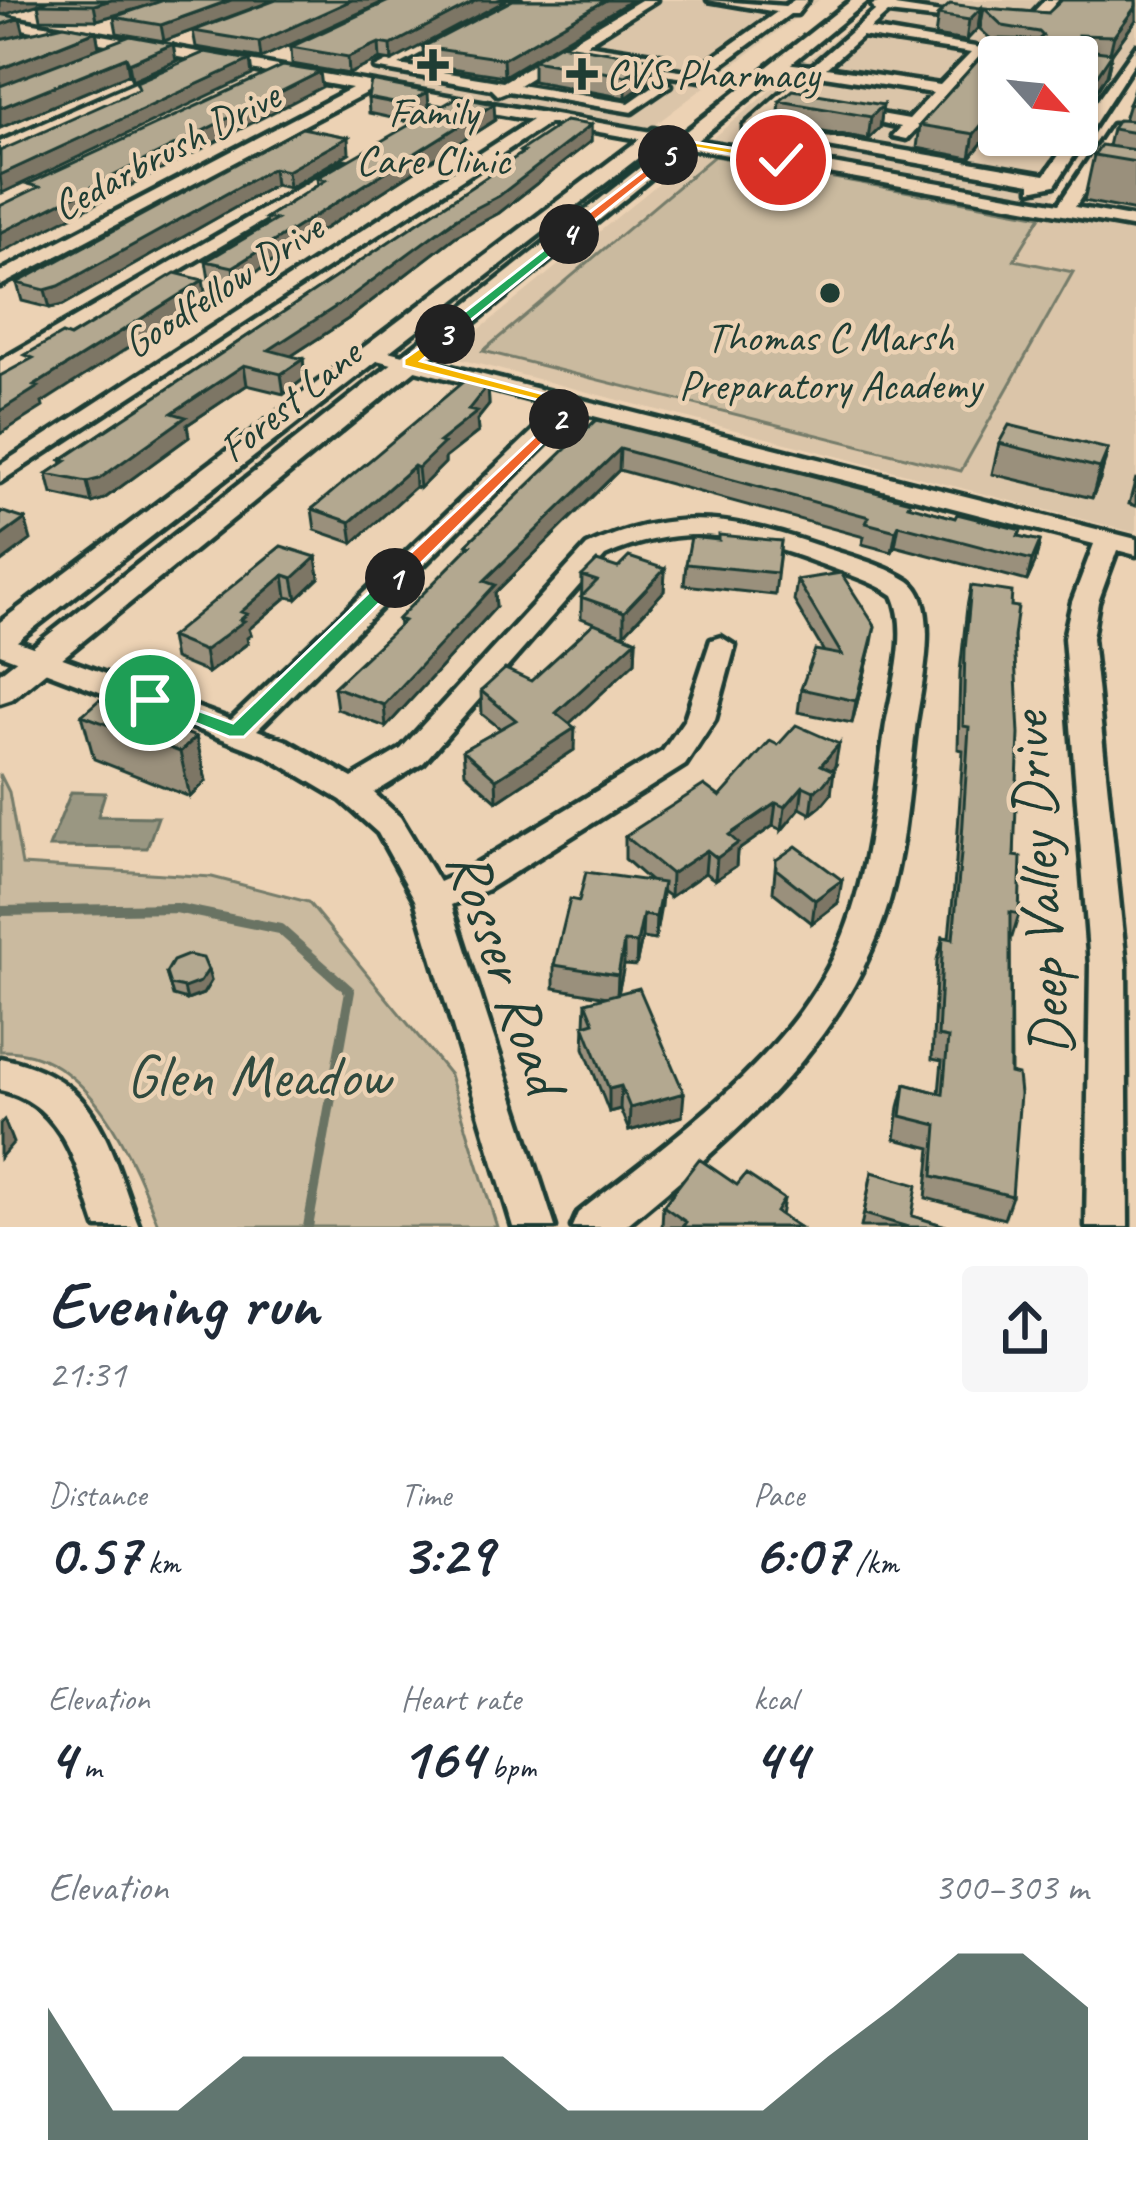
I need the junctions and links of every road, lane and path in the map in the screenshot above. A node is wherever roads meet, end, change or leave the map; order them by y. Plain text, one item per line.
1 (514, 0) edge
2 (527, 0) edge
3 (650, 0) edge
4 (714, 0) edge
5 (802, 0) edge
6 (833, 0) edge
7 (1025, 0) edge
8 (1051, 2) edge
9 (857, 3) edge
10 (892, 4) edge
11 (46, 10) edge
12 (788, 10) junction
13 (815, 14) junction
14 (937, 14) junction
15 (1, 21) edge
16 (110, 26) edge
17 (796, 28) dead end
18 (67, 33) junction
19 (819, 33) junction
20 (859, 35) junction
21 (910, 39) junction
22 (196, 40) edge
23 (24, 41) edge
24 (580, 42) junction
25 (131, 44) junction
26 (162, 50) junction
27 (1136, 50) edge
28 (638, 51) junction
29 (765, 51) junction
30 (978, 51) edge
31 (683, 52) dead end
32 (978, 53) edge
33 (103, 56) edge
34 (205, 58) junction
35 (715, 59) junction
36 (558, 62) junction
37 (617, 64) junction
38 (779, 65) junction
39 (276, 66) junction
40 (395, 68) junction
41 (818, 70) junction
42 (628, 79) edge
43 (253, 85) edge
44 (360, 85) junction
45 (664, 86) junction
46 (504, 87) junction
47 (717, 87) joint
48 (944, 90) junction
49 (741, 96) junction
50 (780, 102) junction
51 (466, 104) junction
52 (802, 106) edge
53 (824, 109) edge
54 (429, 118) edge
55 (546, 118) junction
56 (675, 120) dead end
57 (913, 124) junction
58 (1136, 131) edge
59 (654, 137) junction
60 (684, 142) junction
61 (0, 148) edge
62 (886, 153) junction
63 (368, 154) edge
64 (865, 175) junction
65 (1049, 181) junction
66 (1026, 204) junction
67 (1064, 211) junction
68 (1136, 224) edge
69 (0, 280) edge
70 (372, 353) junction
71 (410, 362) junction
72 (0, 370) edge
73 (573, 404) junction
74 (0, 475) edge
75 (1122, 543) edge
76 (0, 641) edge
77 (721, 646) dead end
78 (40, 659) junction
79 (0, 691) edge
80 (237, 732) junction
81 (352, 792) junction
82 (431, 899) junction
83 (0, 1074) edge
84 (113, 1225) edge
85 (534, 1227) edge
86 (593, 1227) edge
87 (1107, 1227) edge

1 - 44 street
2 - 40 street
3 - 24 street
4 - 12 street
5 - 12 street
6 - 13 main road
7 - 8 street
8 - 14 street
9 - 10 street
9 - 19 main road, Forest Lane
10 - 14 street
10 - 20 street
11 - 15 street
12 - 13 street
12 - 35 street
13 - 17 main road
14 - 21 street
15 - 18 street
16 - 18 street
18 - 23 street
18 - 25 street
19 - 20 street
19 - 38 main road, Forest Lane
20 - 21 street
20 - 41 street
21 - 30 street
22 - 26 street
24 - 28 street
24 - 36 street
25 - 26 street
25 - 33 street
26 - 34 street
27 - 65 street
28 - 31 street
28 - 35 street
28 - 37 street
29 - 35 street
29 - 38 main road
29 - 47 main road
32 - 48 street
34 - 39 street
34 - 61 street
35 - 37 street
36 - 37 street
36 - 46 street
38 - 41 street
38 - 49 main road, Forest Lane
39 - 43 street
39 - 44 street
40 - 44 street
40 - 46 street
41 - 48 street
41 - 50 street
42 - 45 street
44 - 51 street
44 - 69 street, Cedarbrush Drive
45 - 46 street
45 - 47 street
46 - 51 street
48 - 57 street
49 - 50 street
49 - 60 main road, Forest Lane
50 - 52 street
50 - 62 street
51 - 54 street
51 - 55 street
53 - 57 street
55 - 59 street
55 - 74 street, Goodfellow Drive
56 - 59 main road, Forest Lane
57 - 62 street
58 - 67 street
59 - 60 street
59 - 70 main road, Forest Lane
60 - 64 street
60 - 71 main road, Forest Lane
62 - 64 street
62 - 65 street
63 - 72 street
64 - 66 street
65 - 66 street
66 - 67 street
67 - 68 street
70 - 71 street
70 - 76 main road, Forest Lane
71 - 73 street
71 - 78 main road, Forest Lane
73 - 75 street
73 - 80 street
75 - 87 street, Deep Valley Drive
76 - 78 street, Rosser Road
77 - 82 street
78 - 79 main road, Forest Lane
78 - 80 street, Rosser Road
80 - 81 street, Rosser Road
81 - 82 street, Rosser Road
81 - 86 street
82 - 85 street, Rosser Road
83 - 84 street

